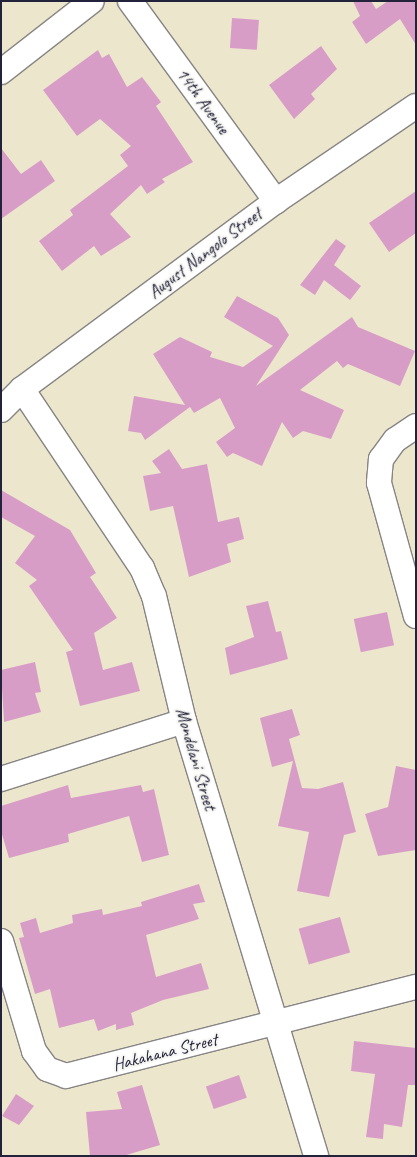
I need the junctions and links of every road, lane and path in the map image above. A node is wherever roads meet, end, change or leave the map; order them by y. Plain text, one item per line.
1 (92, 1) edge
2 (130, 1) edge
3 (1, 72) edge
4 (416, 106) edge
5 (276, 200) junction
6 (22, 389) junction
7 (1, 410) edge
8 (416, 426) edge
9 (416, 616) edge
10 (184, 721) junction
11 (1, 779) edge
12 (1, 941) edge
13 (416, 987) edge
14 (275, 1025) junction
15 (316, 1156) edge

1 - 3 street
2 - 5 street, 14th Avenue
4 - 5 street, August Nangolo Street
5 - 6 street, August Nangolo Street
6 - 7 street, August Nangolo Street
6 - 10 street, Mondelani Street
8 - 9 street
10 - 11 street
10 - 14 street, Mondelani Street
12 - 14 street, Hakahana Street
13 - 14 street, Hakahana Street
14 - 15 street, Mondelani Street

